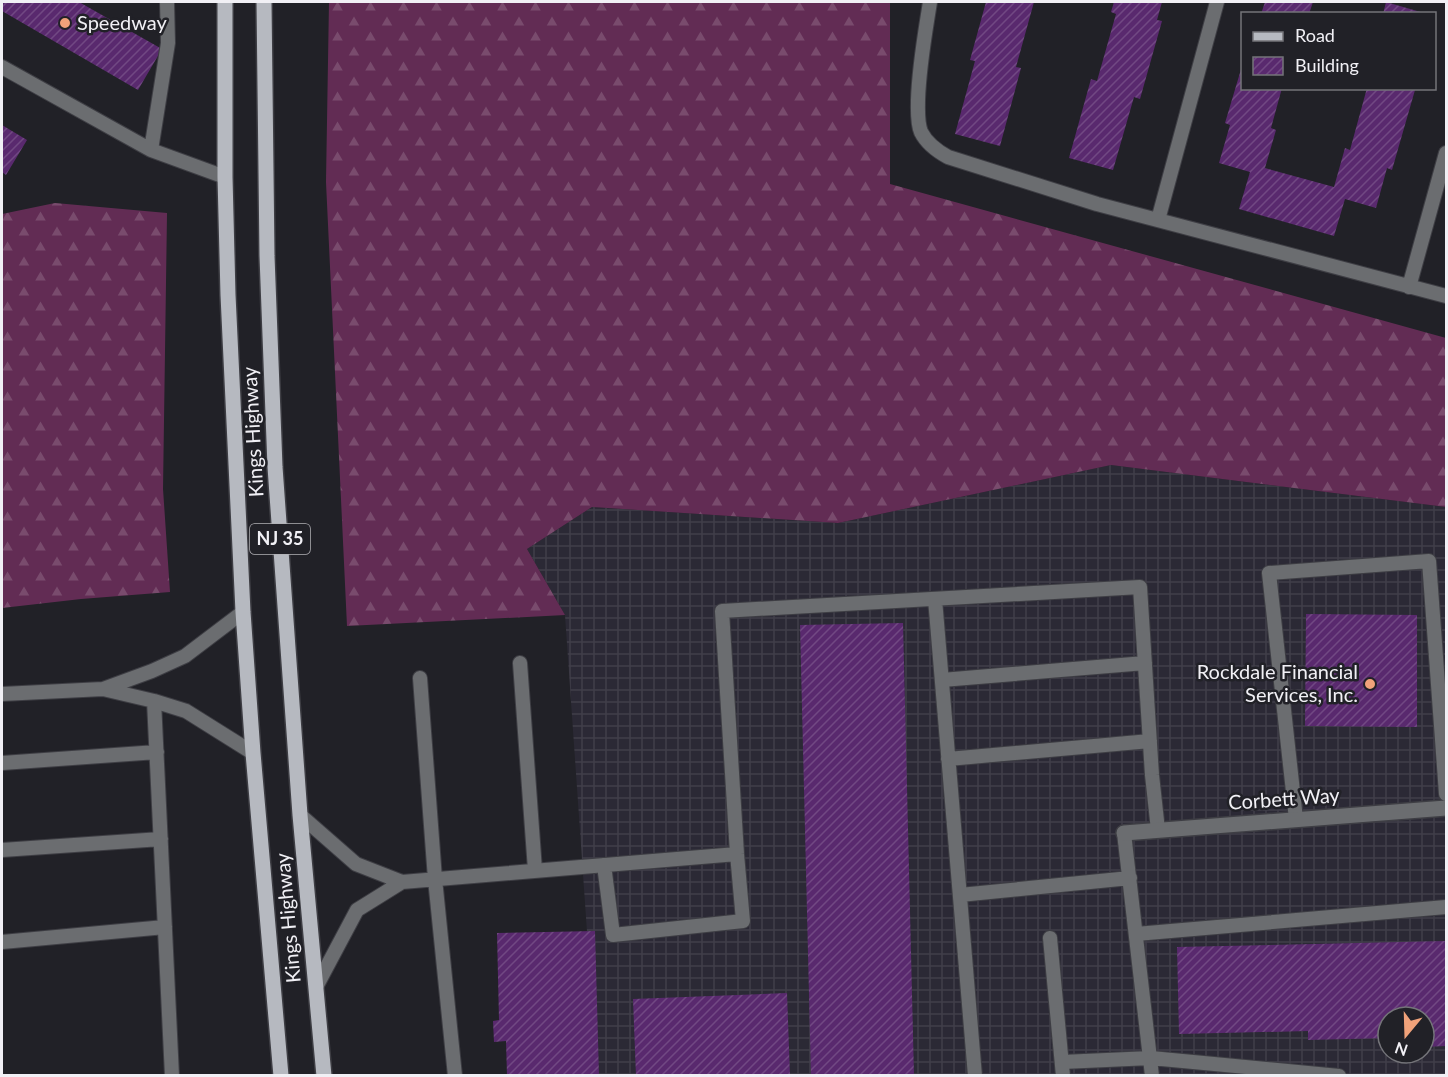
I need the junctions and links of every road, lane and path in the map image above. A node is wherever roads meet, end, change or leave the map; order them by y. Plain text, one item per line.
1 (167, 2) edge
2 (225, 2) edge
3 (264, 2) edge
4 (930, 2) edge
5 (1217, 2) edge
6 (2, 67) edge
7 (151, 150) junction
8 (1446, 153) edge
9 (225, 177) junction
10 (1158, 220) junction
11 (1409, 287) junction
12 (1446, 296) edge
13 (935, 599) junction
14 (243, 612) junction
15 (520, 663) dead end
16 (1145, 663) junction
17 (420, 678) dead end
18 (942, 680) junction
19 (103, 689) junction
20 (2, 694) edge
21 (153, 701) junction
22 (1150, 741) junction
23 (157, 752) junction
24 (253, 753) junction
25 (948, 759) junction
26 (2, 763) edge
27 (1446, 794) edge
28 (1446, 808) edge
29 (300, 815) junction
30 (1296, 819) junction
31 (1158, 830) junction
32 (1124, 833) joint
33 (161, 839) junction
34 (2, 850) edge
35 (738, 854) junction
36 (604, 865) junction
37 (535, 870) junction
38 (1130, 878) junction
39 (435, 879) junction
40 (402, 882) junction
41 (960, 895) junction
42 (1446, 907) edge
43 (165, 927) junction
44 (1136, 934) junction
45 (1050, 938) dead end
46 (2, 942) edge
47 (316, 987) junction
48 (1151, 1058) junction
49 (1063, 1069) edge
50 (171, 1076) edge
51 (281, 1076) edge
52 (324, 1076) edge
53 (455, 1076) edge
54 (975, 1076) edge
55 (1152, 1076) edge
56 (1339, 1076) edge

1 - 7 lane
2 - 9 main road, Kings Highway / NJ 35
3 - 29 main road, Kings Highway / NJ 35
4 - 10 lane
5 - 10 lane
6 - 7 lane
7 - 9 lane
8 - 11 lane
9 - 14 main road, Kings Highway / NJ 35
10 - 11 lane
11 - 12 lane
13 - 16 lane
13 - 18 lane
13 - 35 lane
14 - 19 lane
14 - 24 main road, Kings Highway / NJ 35
15 - 37 lane
16 - 18 lane
16 - 22 lane
17 - 39 lane
18 - 25 lane
19 - 20 lane
19 - 21 lane
21 - 23 lane
21 - 24 lane
22 - 25 lane
22 - 31 lane
23 - 26 lane
23 - 33 lane
24 - 51 main road, Kings Highway / NJ 35
25 - 41 lane
27 - 30 lane
28 - 30 street, Corbett Way
29 - 40 lane
29 - 47 main road, Kings Highway / NJ 35
30 - 31 street, Corbett Way
31 - 32 street, Corbett Way
32 - 38 lane
33 - 34 lane
33 - 43 lane
35 - 36 lane
35 - 36 lane
36 - 37 lane
37 - 39 lane
38 - 41 lane
38 - 44 lane
39 - 40 lane
39 - 53 lane
40 - 47 lane
41 - 54 lane
42 - 44 lane
43 - 46 lane
43 - 50 lane
44 - 48 lane
45 - 49 lane
47 - 52 main road, Kings Highway / NJ 35
48 - 49 lane
48 - 55 lane
48 - 56 lane

